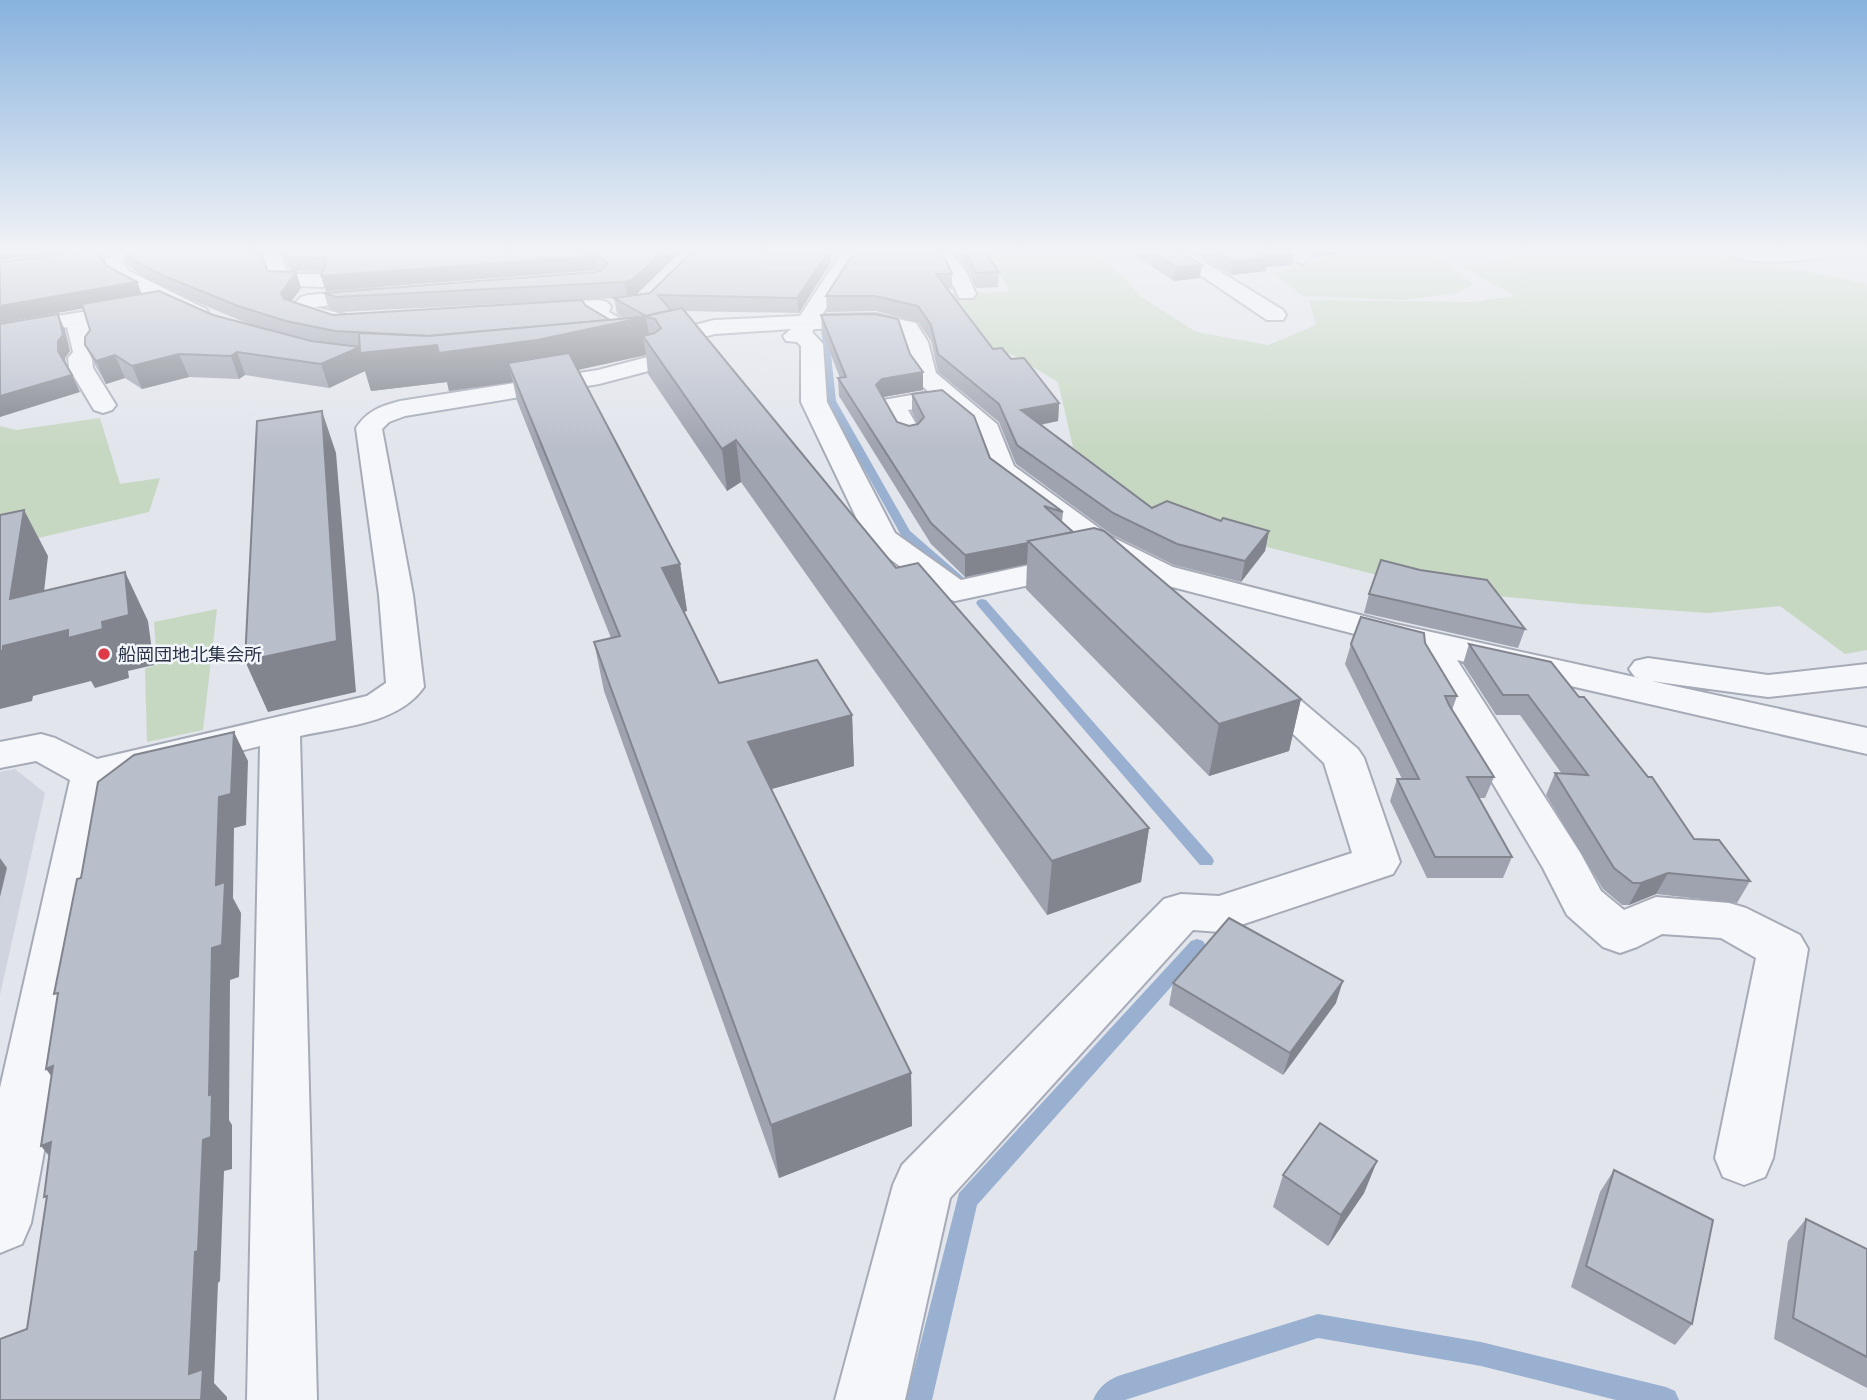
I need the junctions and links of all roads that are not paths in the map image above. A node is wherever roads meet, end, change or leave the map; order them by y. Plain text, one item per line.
1 (36, 317) edge
2 (95, 317) edge
3 (204, 317) edge
4 (323, 317) edge
5 (602, 317) edge
6 (719, 317) edge
7 (810, 317) edge
8 (879, 317) edge
9 (76, 321) junction
10 (367, 321) edge
11 (876, 321) junction
12 (220, 324) edge
13 (734, 324) junction
14 (38, 327) junction
15 (804, 327) junction
16 (0, 332) edge
17 (646, 344) junction
18 (612, 348) edge
19 (950, 396) junction
20 (103, 405) dead end
21 (909, 434) edge
22 (1175, 612) edge
23 (1438, 644) junction
24 (1484, 652) junction
25 (1231, 661) edge
26 (1867, 675) edge
27 (280, 729) junction
28 (1867, 741) edge
29 (0, 755) edge
30 (92, 774) junction
31 (1744, 1158) dead end
32 (0, 1223) edge
33 (282, 1400) edge
34 (870, 1400) edge

1 - 14 street
2 - 9 street
3 - 12 street
4 - 10 street
5 - 17 street
6 - 13 street
7 - 15 street
8 - 11 street
9 - 14 street
9 - 20 street
11 - 15 street
11 - 19 street
13 - 15 street
13 - 17 street
14 - 16 street
15 - 22 street
15 - 27 street
17 - 18 street
19 - 21 street
19 - 23 street
23 - 24 street
23 - 31 street
24 - 26 street
24 - 28 street
25 - 34 street
27 - 30 street
27 - 33 street
29 - 30 street
30 - 32 street

